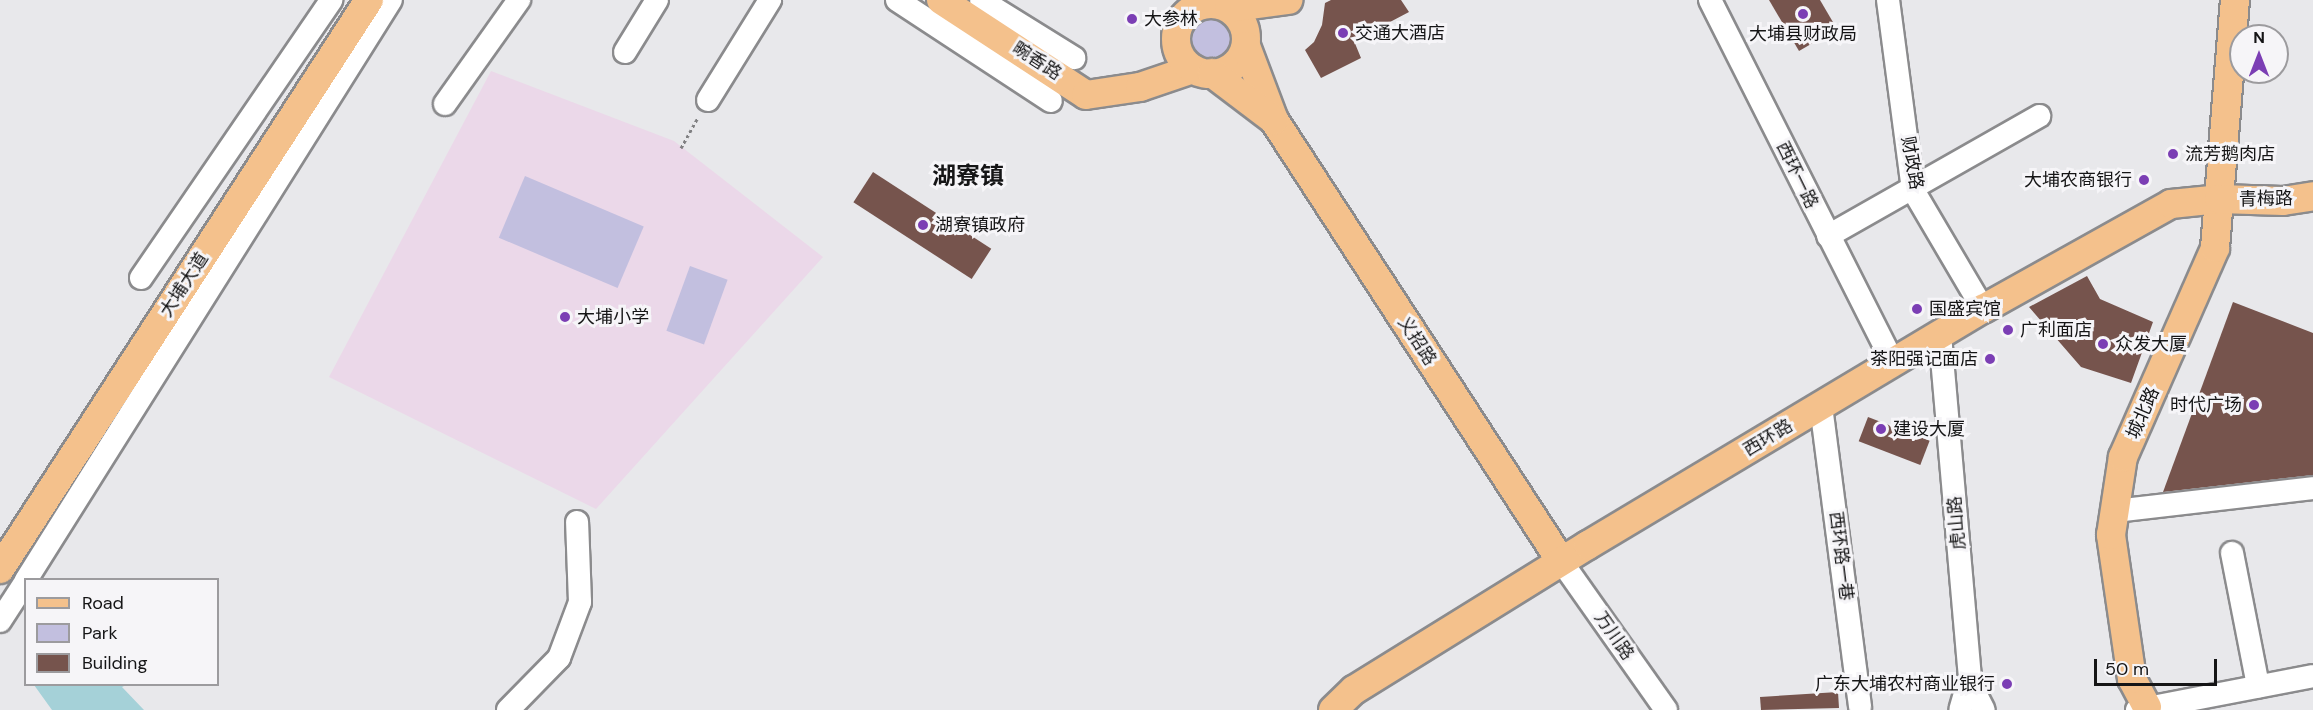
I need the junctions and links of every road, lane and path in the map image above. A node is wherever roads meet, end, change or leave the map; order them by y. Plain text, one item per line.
1 (331, 0) edge
2 (359, 0) edge
3 (369, 0) edge
4 (391, 0) edge
5 (519, 0) edge
6 (657, 0) edge
7 (770, 0) edge
8 (897, 0) edge
9 (941, 0) edge
10 (981, 0) edge
11 (1288, 0) edge
12 (1710, 0) edge
13 (1888, 0) edge
14 (2229, 0) edge
15 (2235, 0) edge
16 (1214, 4) edge
17 (1179, 17) edge
18 (1246, 42) junction
19 (625, 52) dead end
20 (1074, 58) dead end
21 (1203, 71) junction
22 (1140, 87) junction
23 (708, 100) joint
24 (1051, 100) dead end
25 (445, 104) dead end
26 (2039, 116) dead end
27 (1274, 120) junction
28 (2222, 125) junction
29 (681, 148) dead end
30 (1913, 190) junction
31 (2313, 196) edge
32 (2219, 199) junction
33 (1828, 236) junction
34 (141, 278) dead end
35 (1983, 309) junction
36 (1940, 335) junction
37 (1886, 349) dead end
38 (1821, 406) junction
39 (2313, 488) edge
40 (2115, 511) junction
41 (577, 522) dead end
42 (2232, 553) dead end
43 (0, 558) edge
44 (1561, 561) junction
45 (0, 569) edge
46 (27, 578) edge
47 (24, 583) edge
48 (0, 621) edge
49 (2313, 676) edge
50 (1970, 683) junction
51 (2258, 686) junction
52 (1860, 706) dead end
53 (2144, 709) edge
54 (508, 710) edge
55 (1333, 710) edge
56 (1666, 710) edge
57 (1960, 710) edge
58 (1984, 710) edge

1 - 34 street
2 - 43 main road, 大埔大道
3 - 45 main road, 大埔大道
4 - 46 street
5 - 25 street
6 - 19 street
7 - 23 street
8 - 24 street
9 - 22 main road, 畹香路
10 - 20 street
11 - 16 main road
11 - 18 main road
12 - 33 street, 西环一路
13 - 30 street, 财政路
14 - 28 main road, 城北路
15 - 28 main road, 城北路
16 - 17 main road
16 - 18 main road
17 - 21 main road
17 - 22 main road
18 - 21 main road
18 - 27 main road
21 - 22 main road, 畹香路
21 - 27 main road
23 - 29 path
26 - 30 street
27 - 44 main road, 义招路
28 - 32 main road, 城北路
30 - 33 street
30 - 35 street, 财政路
31 - 32 main road, 青梅路
32 - 35 main road, 西环路
32 - 40 main road, 城北路
33 - 37 street, 西环一路
35 - 36 main road, 西环路
36 - 38 main road, 西环路
36 - 50 street, 虎山路
38 - 44 main road, 西环路
38 - 52 street, 西环路一巷
39 - 40 street
40 - 53 main road, 城北路
41 - 54 street
42 - 51 street
44 - 55 main road, 西环路
44 - 56 street, 万川路
47 - 48 street
49 - 51 street
50 - 57 street, 虎山路
50 - 58 street
51 - 53 street

